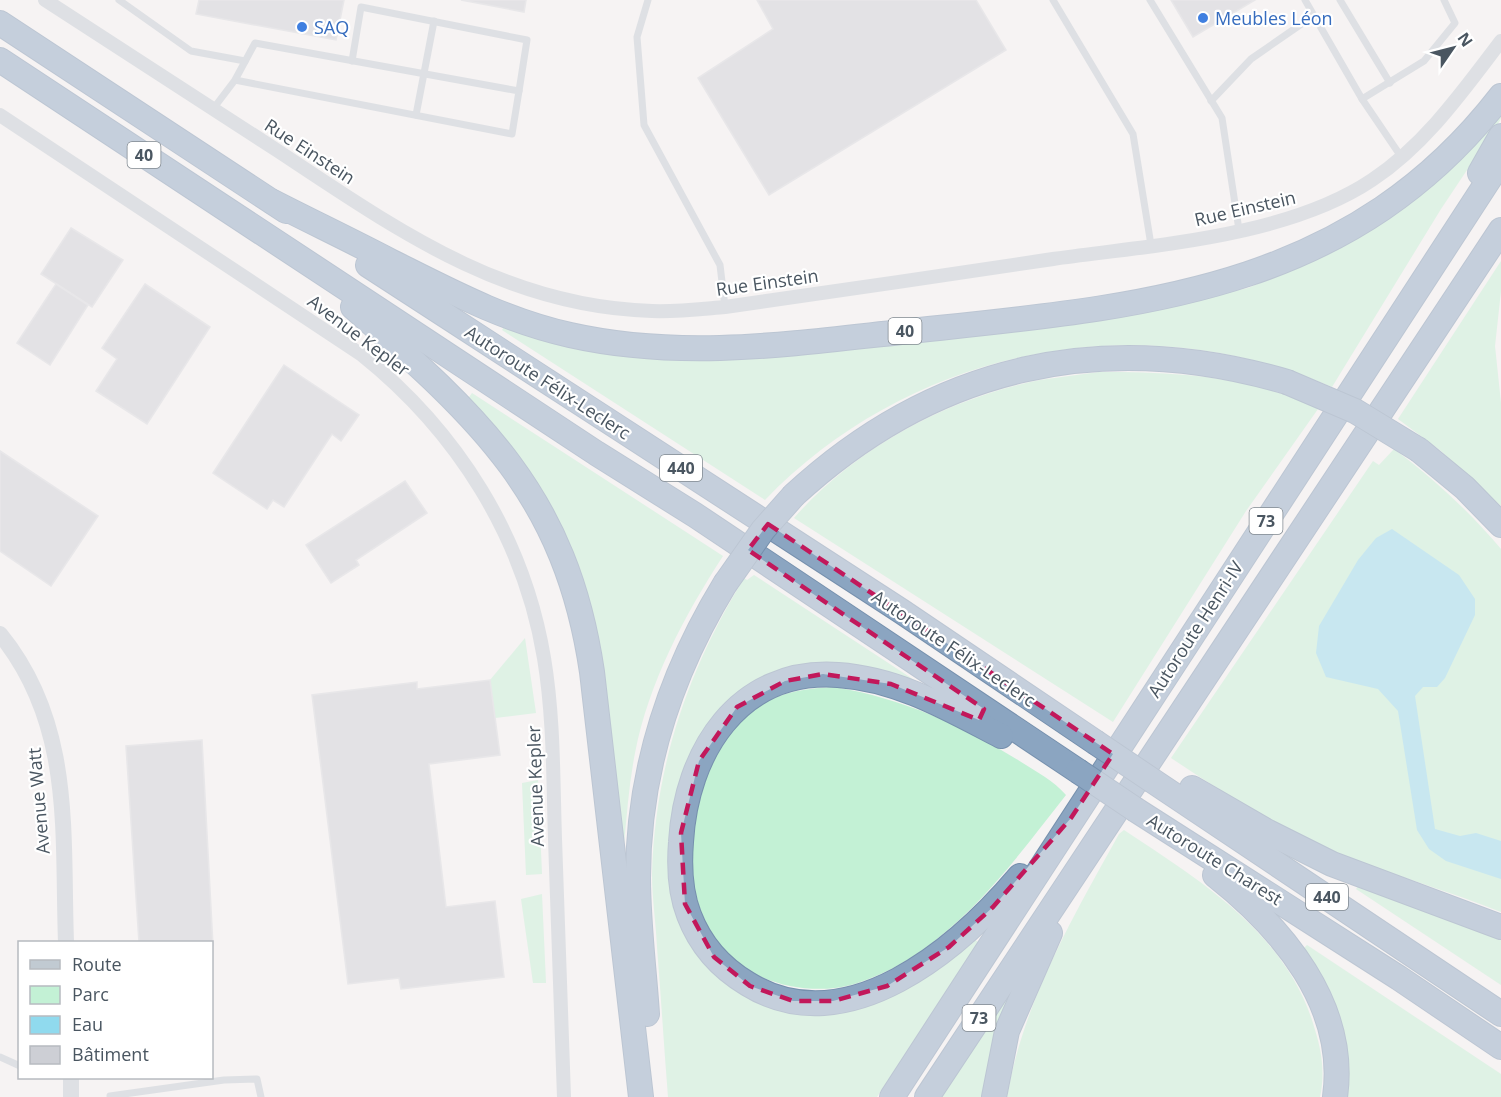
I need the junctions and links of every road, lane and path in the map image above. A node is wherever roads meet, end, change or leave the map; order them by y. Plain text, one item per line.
1 (45, 0) edge
2 (119, 0) edge
3 (648, 0) edge
4 (1053, 0) edge
5 (1150, 0) edge
6 (1305, 0) edge
7 (1340, 0) edge
8 (1444, 0) edge
9 (1313, 16) junction
10 (434, 21) junction
11 (0, 23) edge
12 (1501, 41) edge
13 (0, 60) edge
14 (245, 61) junction
15 (352, 61) junction
16 (424, 74) junction
17 (235, 80) junction
18 (1390, 82) junction
19 (519, 91) junction
20 (1501, 96) edge
21 (1362, 99) junction
22 (1211, 101) junction
23 (213, 109) junction
24 (0, 115) edge
25 (416, 115) junction
26 (1501, 136) edge
27 (1402, 158) junction
28 (1501, 161) edge
29 (273, 202) junction
30 (1239, 230) junction
31 (1501, 230) edge
32 (1151, 245) junction
33 (287, 249) junction
34 (725, 307) junction
35 (1379, 350) junction
36 (1501, 525) edge
37 (0, 634) edge
38 (1099, 736) joint
39 (1074, 769) junction
40 (1157, 774) junction
41 (1145, 816) junction
42 (1071, 818) junction
43 (1100, 834) junction
44 (1501, 927) edge
45 (66, 941) edge
46 (1501, 1014) edge
47 (1501, 1047) edge
48 (0, 1057) edge
49 (18, 1065) edge
50 (71, 1079) edge
51 (110, 1096) edge
52 (71, 1097) edge
53 (261, 1097) edge
54 (564, 1097) edge
55 (641, 1097) edge
56 (653, 1097) edge
57 (891, 1097) edge
58 (927, 1097) edge
59 (994, 1097) edge
60 (1335, 1097) edge

1 - 23 street, Rue Einstein
2 - 14 lane
3 - 34 lane
4 - 32 lane
5 - 22 lane
6 - 9 lane
7 - 18 lane
8 - 18 lane
9 - 21 lane
9 - 22 lane
10 - 15 lane
10 - 16 lane
10 - 19 lane
11 - 29 highway, Autoroute Félix-Leclerc / 40
12 - 27 street, Rue Einstein
13 - 33 highway, Autoroute Félix-Leclerc / 40
14 - 15 lane
14 - 17 lane
15 - 16 lane
16 - 19 lane
16 - 25 lane
17 - 23 lane
17 - 25 lane
18 - 21 lane
19 - 25 lane
20 - 29 highway, 40
21 - 27 lane
22 - 30 lane
23 - 34 street, Rue Einstein
24 - 54 street, Avenue Kepler
26 - 35 highway
27 - 30 street, Rue Einstein
28 - 35 highway, Autoroute Henri-IV / 73
29 - 38 highway, Autoroute Félix-Leclerc / 440
30 - 32 street, Rue Einstein
31 - 43 highway, Autoroute Henri-IV
32 - 34 street, Rue Einstein
33 - 39 highway, Autoroute Félix-Leclerc / 40
33 - 55 highway
35 - 42 highway, Autoroute Henri-IV / 73
36 - 56 highway, bridge
37 - 45 street, Avenue Watt
38 - 40 highway, Autoroute Charest / 440, bridge
39 - 41 highway, Autoroute Charest / 40, bridge
39 - 42 highway
40 - 44 highway
40 - 46 highway, Autoroute Charest / 440
41 - 47 highway, Autoroute Charest / 440
41 - 60 highway
42 - 57 highway, Autoroute Henri-IV / 73
43 - 58 highway, Autoroute Henri-IV / 73
43 - 59 highway
48 - 49 lane
50 - 52 street
51 - 53 lane

